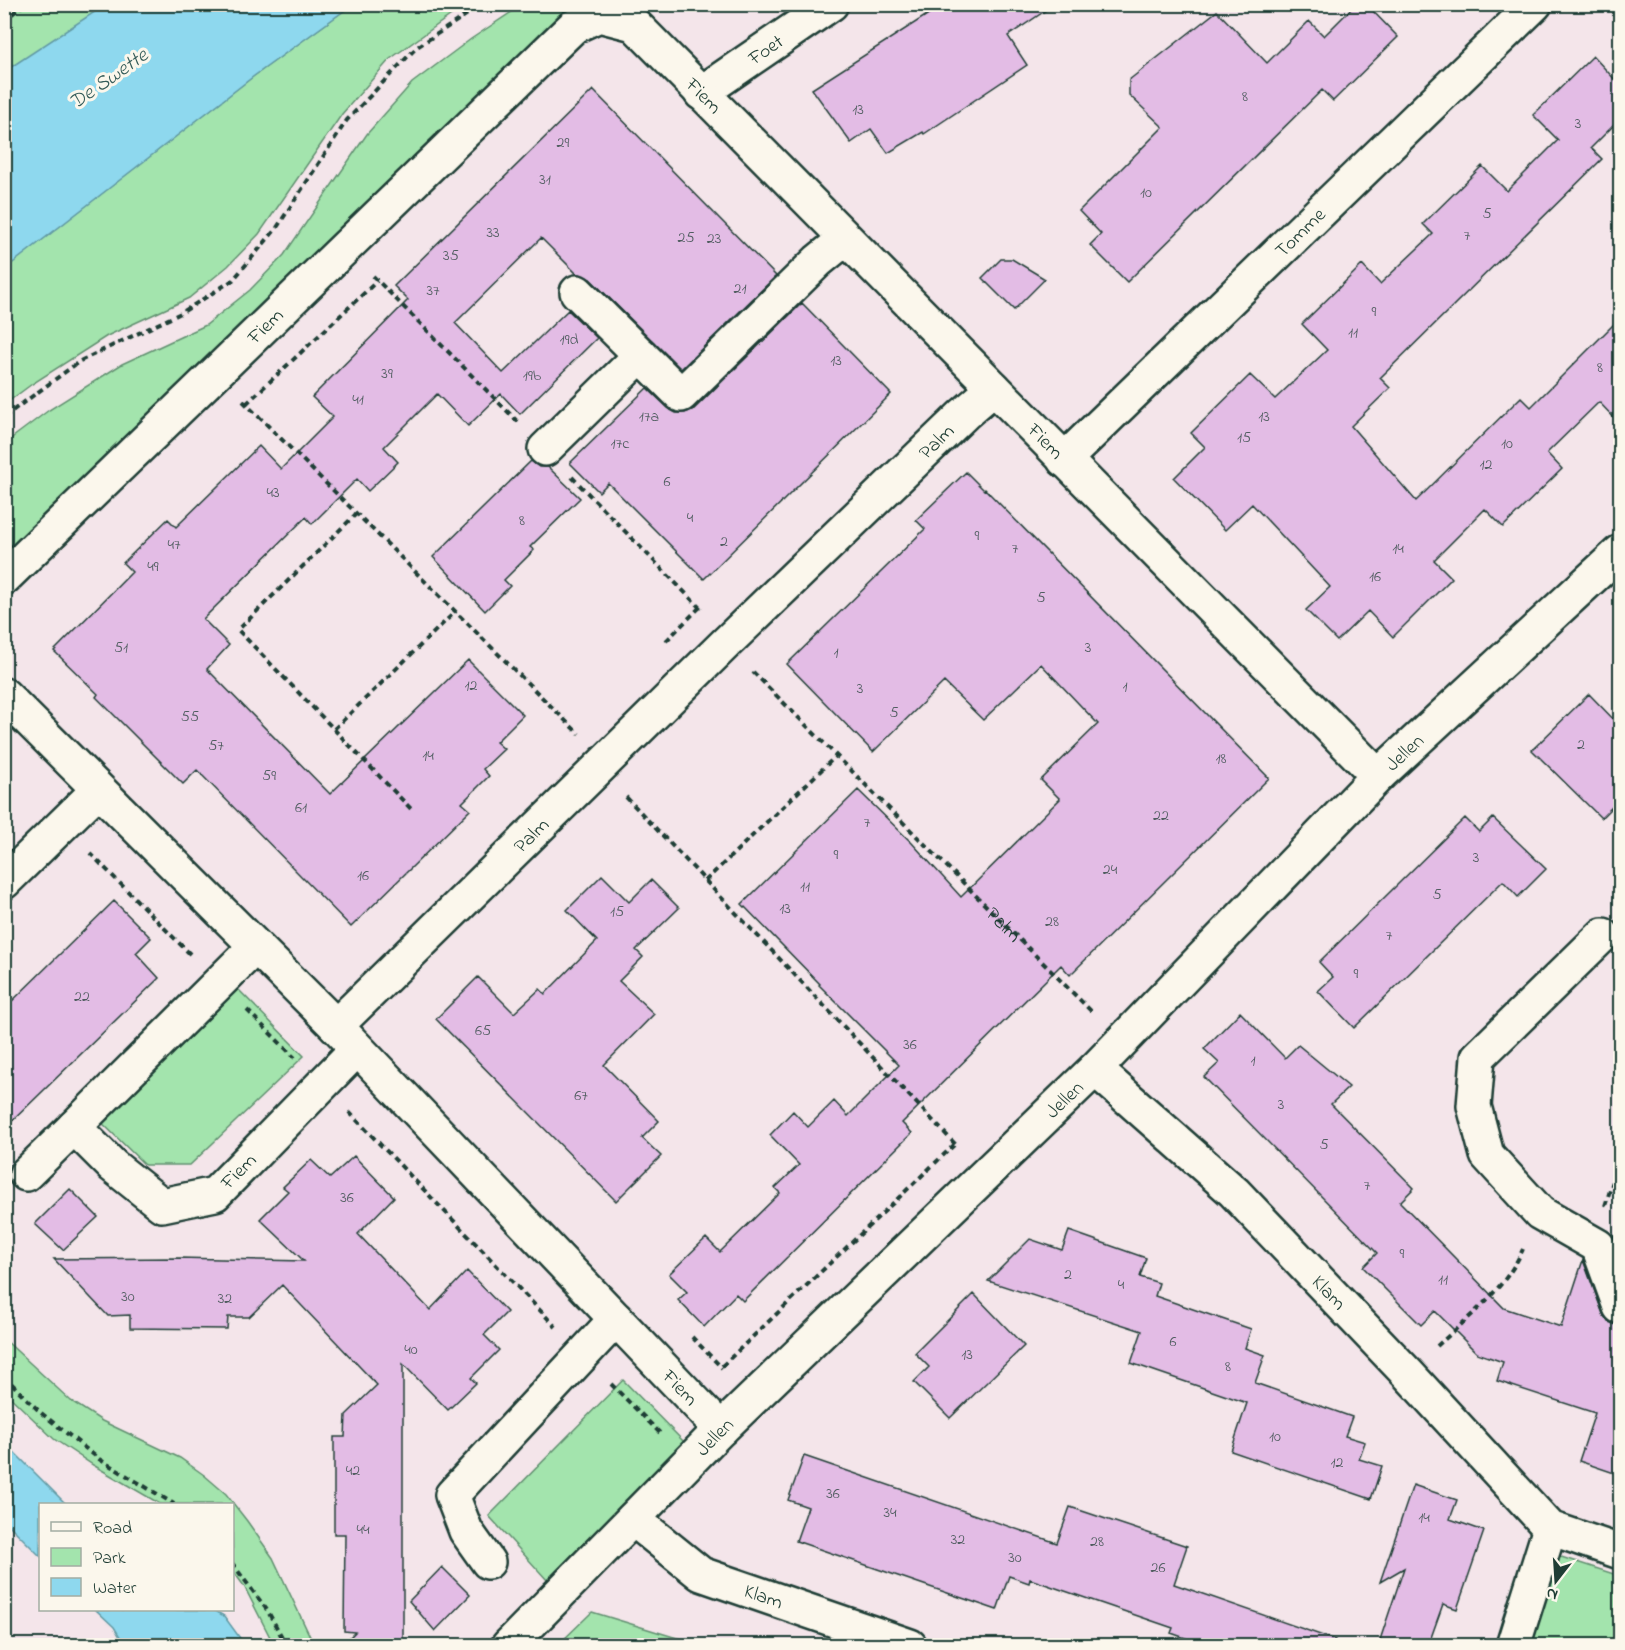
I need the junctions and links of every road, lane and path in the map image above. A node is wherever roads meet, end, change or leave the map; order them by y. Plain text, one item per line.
1 (24, 4) edge
2 (483, 4) edge
3 (831, 4) edge
4 (1535, 4) edge
5 (4, 21) edge
6 (701, 93) junction
7 (845, 239) junction
8 (377, 280) dead end
9 (577, 292) dead end
10 (641, 355) junction
11 (216, 374) junction
12 (994, 388) junction
13 (246, 404) junction
14 (4, 417) edge
15 (544, 449) dead end
16 (1064, 460) junction
17 (357, 513) junction
18 (1618, 559) edge
19 (4, 578) edge
20 (456, 611) junction
21 (725, 644) junction
22 (4, 695) edge
23 (334, 729) junction
24 (837, 755) junction
25 (598, 768) junction
26 (1378, 776) junction
27 (98, 790) junction
28 (413, 811) dead end
29 (62, 824) junction
30 (705, 880) junction
31 (4, 882) edge
32 (1603, 935) dead end
33 (255, 946) junction
34 (219, 983) junction
35 (346, 1038) junction
36 (1120, 1042) junction
37 (1095, 1069) junction
38 (322, 1085) junction
39 (74, 1127) junction
40 (1620, 1159) edge
41 (26, 1174) dead end
42 (986, 1174) junction
43 (1540, 1213) junction
44 (1593, 1244) junction
45 (1620, 1307) edge
46 (616, 1319) junction
47 (583, 1355) junction
48 (1408, 1374) junction
49 (4, 1376) edge
50 (721, 1429) junction
51 (689, 1462) junction
52 (172, 1503) edge
53 (633, 1519) junction
54 (1550, 1528) junction
55 (1620, 1552) edge
56 (488, 1562) dead end
57 (234, 1566) edge
58 (287, 1646) edge
59 (508, 1646) edge
60 (910, 1646) edge
61 (1513, 1646) edge

1 - 5 path
2 - 14 path
3 - 6 street, Foet
4 - 16 street, Tomme
6 - 7 street, Fiem
6 - 11 street, Fiem
7 - 10 street
7 - 12 street, Fiem
8 - 13 path
9 - 10 street
10 - 15 street
11 - 13 path
11 - 19 street, Fiem
12 - 16 street, Fiem
12 - 21 street, Palm
13 - 17 path
16 - 26 street, Fiem
17 - 20 path
17 - 23 path
18 - 26 street, Jellen
20 - 23 path
20 - 25 path
21 - 24 path, Palm
21 - 25 street, Palm
22 - 27 street, Fiem
23 - 28 path
24 - 30 path
24 - 36 path, Palm
25 - 30 path
25 - 35 street, Palm
26 - 36 street, Jellen
27 - 29 street
27 - 33 street, Fiem
29 - 31 street
29 - 34 path
30 - 42 path
32 - 43 street
33 - 34 street
33 - 35 street, Fiem
34 - 38 path
34 - 39 street
35 - 38 street, Fiem
35 - 46 street, Fiem
36 - 37 street, Jellen
37 - 42 street, Jellen
37 - 48 street, Klam
38 - 39 street, Fiem
38 - 47 path
39 - 41 street
40 - 44 path
42 - 50 street, Jellen
43 - 44 street
43 - 48 path
44 - 45 street
46 - 47 street
46 - 50 street, Fiem
47 - 51 path
47 - 56 street
48 - 54 street, Klam
49 - 52 path
50 - 51 street, Jellen
51 - 53 street, Jellen
53 - 59 street, Jellen
53 - 60 street, Klam
54 - 55 street, Klam
54 - 61 street
57 - 58 path

